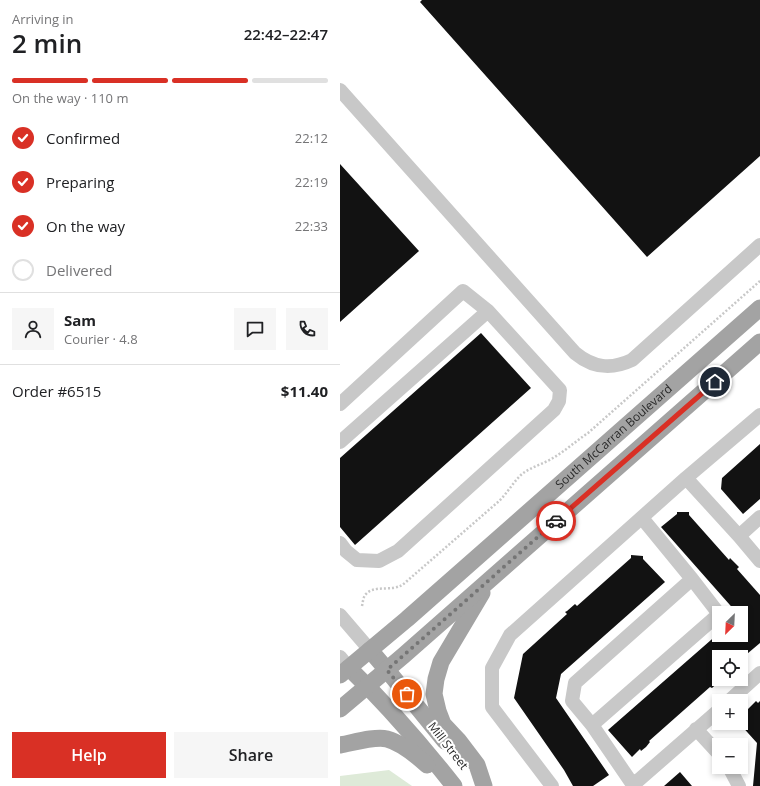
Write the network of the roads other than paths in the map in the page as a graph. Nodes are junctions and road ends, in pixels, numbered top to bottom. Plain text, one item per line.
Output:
1 (340, 90) edge
2 (760, 245) edge
3 (760, 308) edge
4 (488, 311) junction
5 (760, 342) edge
6 (340, 404) edge
7 (760, 415) edge
8 (340, 442) edge
9 (686, 478) junction
10 (760, 517) edge
11 (642, 518) junction
12 (739, 536) junction
13 (340, 543) edge
14 (760, 560) edge
15 (492, 577) junction
16 (692, 579) junction
17 (340, 615) edge
18 (370, 650) junction
19 (343, 667) edge
20 (387, 670) junction
21 (760, 673) edge
22 (368, 686) junction
23 (737, 694) edge
24 (340, 709) edge
25 (712, 716) edge
26 (592, 725) junction
27 (696, 729) junction
28 (340, 745) edge
29 (712, 746) edge
30 (733, 774) edge
31 (452, 786) edge
32 (480, 786) edge
33 (484, 786) edge
34 (552, 786) edge
35 (633, 786) edge
36 (739, 786) edge

1 - 2 lane
3 - 18 main road, South McCarran Boulevard
4 - 6 lane
4 - 8 lane
4 - 13 lane
5 - 15 main road, South McCarran Boulevard
7 - 9 lane
9 - 11 lane
9 - 12 lane
10 - 12 lane
11 - 16 lane
11 - 34 lane
12 - 14 lane
15 - 20 main road, South McCarran Boulevard
15 - 33 main road
16 - 26 lane
16 - 26 lane
17 - 18 lane
18 - 19 main road, South McCarran Boulevard
18 - 20 main road, Mill Street
19 - 22 main road, Mill Street
20 - 22 main road, South McCarran Boulevard
20 - 32 main road, Mill Street
21 - 23 lane
22 - 24 main road, South McCarran Boulevard
22 - 31 main road, Mill Street
25 - 27 lane
26 - 35 lane
27 - 29 lane
27 - 35 lane
28 - 31 main road
30 - 36 lane

